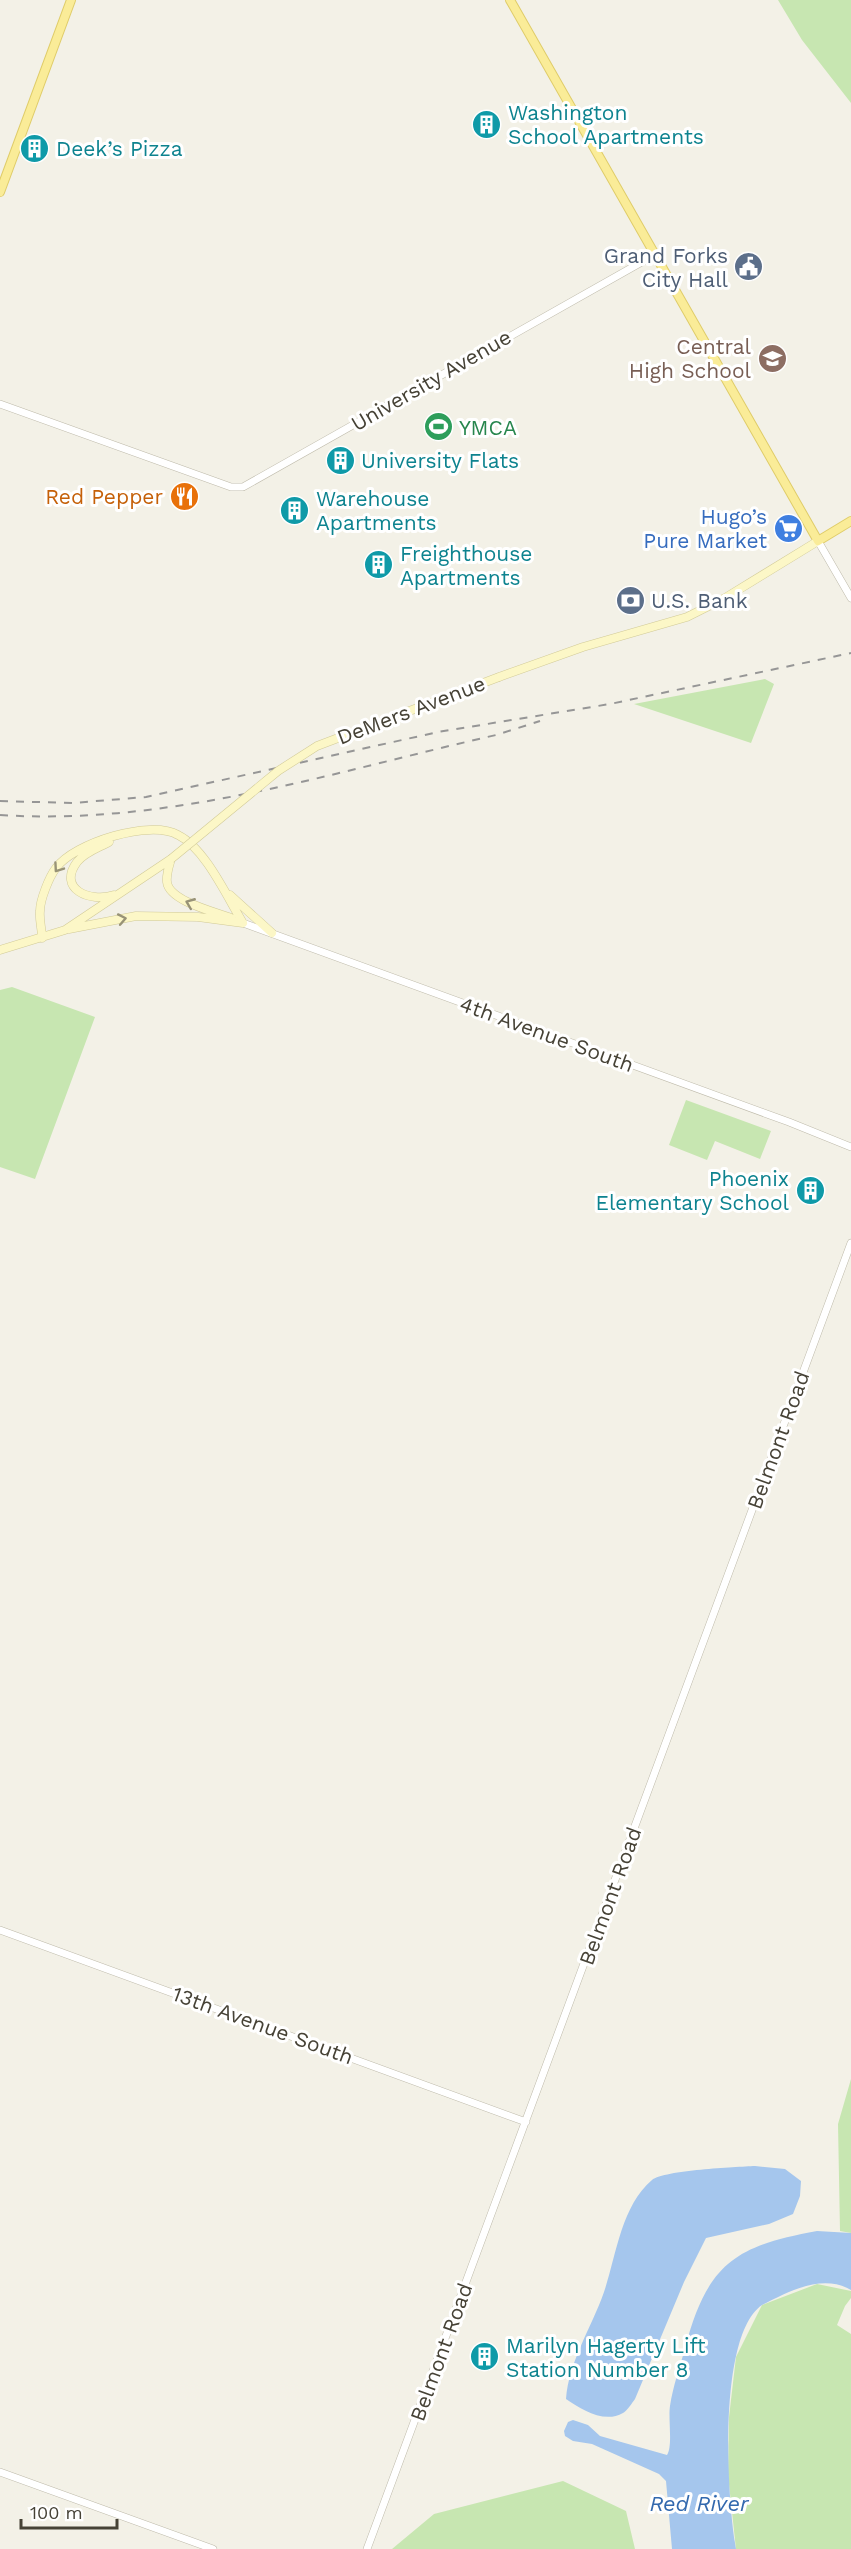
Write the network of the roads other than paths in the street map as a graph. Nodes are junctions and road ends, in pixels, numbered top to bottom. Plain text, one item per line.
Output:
1 (71, 0) edge
2 (510, 0) edge
3 (0, 192) edge
4 (656, 254) junction
5 (0, 404) edge
6 (851, 521) edge
7 (818, 541) junction
8 (851, 598) edge
9 (126, 834) junction
10 (171, 859) junction
11 (215, 878) junction
12 (124, 891) junction
13 (243, 923) junction
14 (65, 930) junction
15 (272, 933) junction
16 (42, 938) junction
17 (0, 950) edge
18 (851, 1147) edge
19 (851, 1243) edge
20 (0, 1930) edge
21 (526, 2122) junction
22 (0, 2472) edge
23 (213, 2549) edge
24 (367, 2549) edge

1 - 3 main road
2 - 4 main road
4 - 5 street, University Avenue
4 - 7 main road
6 - 7 main road, DeMers Avenue
7 - 8 street
7 - 10 main road, DeMers Avenue, bridge
9 - 11 main road
9 - 12 main road
9 -> 16 main road
10 - 12 main road, DeMers Avenue
13 -> 10 main road
11 - 13 main road
11 - 15 main road
12 - 14 main road, DeMers Avenue
14 -> 13 main road
13 - 15 street, 4th Avenue South
14 - 16 main road, DeMers Avenue
15 - 18 street, 4th Avenue South
16 - 17 main road, DeMers Avenue
19 - 21 street, Belmont Road
20 - 21 street, 13th Avenue South
21 - 24 street, Belmont Road
22 - 23 street

